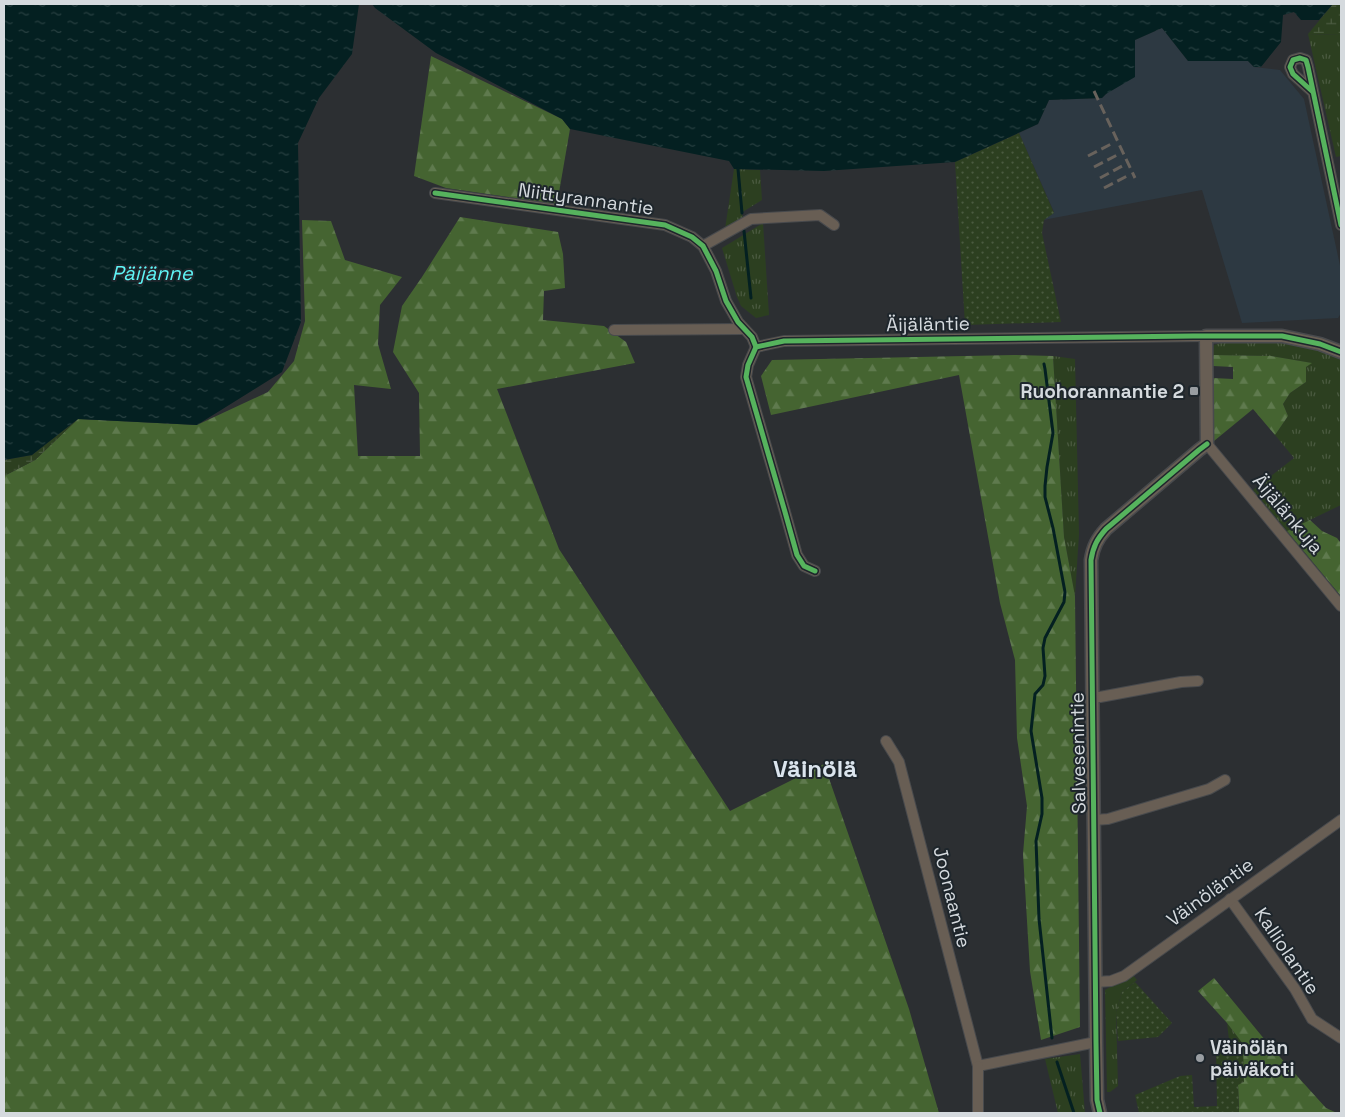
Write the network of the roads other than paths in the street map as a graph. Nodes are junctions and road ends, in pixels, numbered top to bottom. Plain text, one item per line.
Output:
1 (1313, 92) dead end
2 (435, 193) dead end
3 (834, 225) dead end
4 (1341, 225) edge
5 (703, 246) junction
6 (744, 329) junction
7 (614, 330) dead end
8 (1206, 336) junction
9 (756, 347) junction
10 (1341, 352) edge
11 (1208, 444) junction
12 (815, 571) dead end
13 (1341, 606) edge
14 (1198, 681) dead end
15 (1093, 697) junction
16 (886, 741) dead end
17 (1225, 780) dead end
18 (1094, 820) junction
19 (1341, 820) edge
20 (1230, 899) junction
21 (1096, 982) junction
22 (1341, 1038) edge
23 (1096, 1042) junction
24 (978, 1066) junction
25 (978, 1113) edge
26 (1100, 1113) edge

1 - 4 street
2 - 5 street, Niittyrannantie
3 - 5 street
5 - 6 street, Niittyrannantie
6 - 7 street
6 - 9 street, Niittyrannantie
8 - 9 street, Äijäläntie
8 - 10 street, Äijäläntie
8 - 11 street
9 - 12 street
11 - 13 street, Äijälänkuja
11 - 15 street, Salvesenintie
14 - 15 street
15 - 18 street, Salvesenintie
16 - 24 street, Joonaantie
17 - 18 street
18 - 21 street, Salvesenintie
19 - 20 street, Väinöläntie
20 - 21 street, Väinöläntie
20 - 22 street, Kalliolantie
21 - 23 street, Salvesenintie
23 - 24 street
23 - 26 street, Salvesenintie
24 - 25 street, Joonaantie

